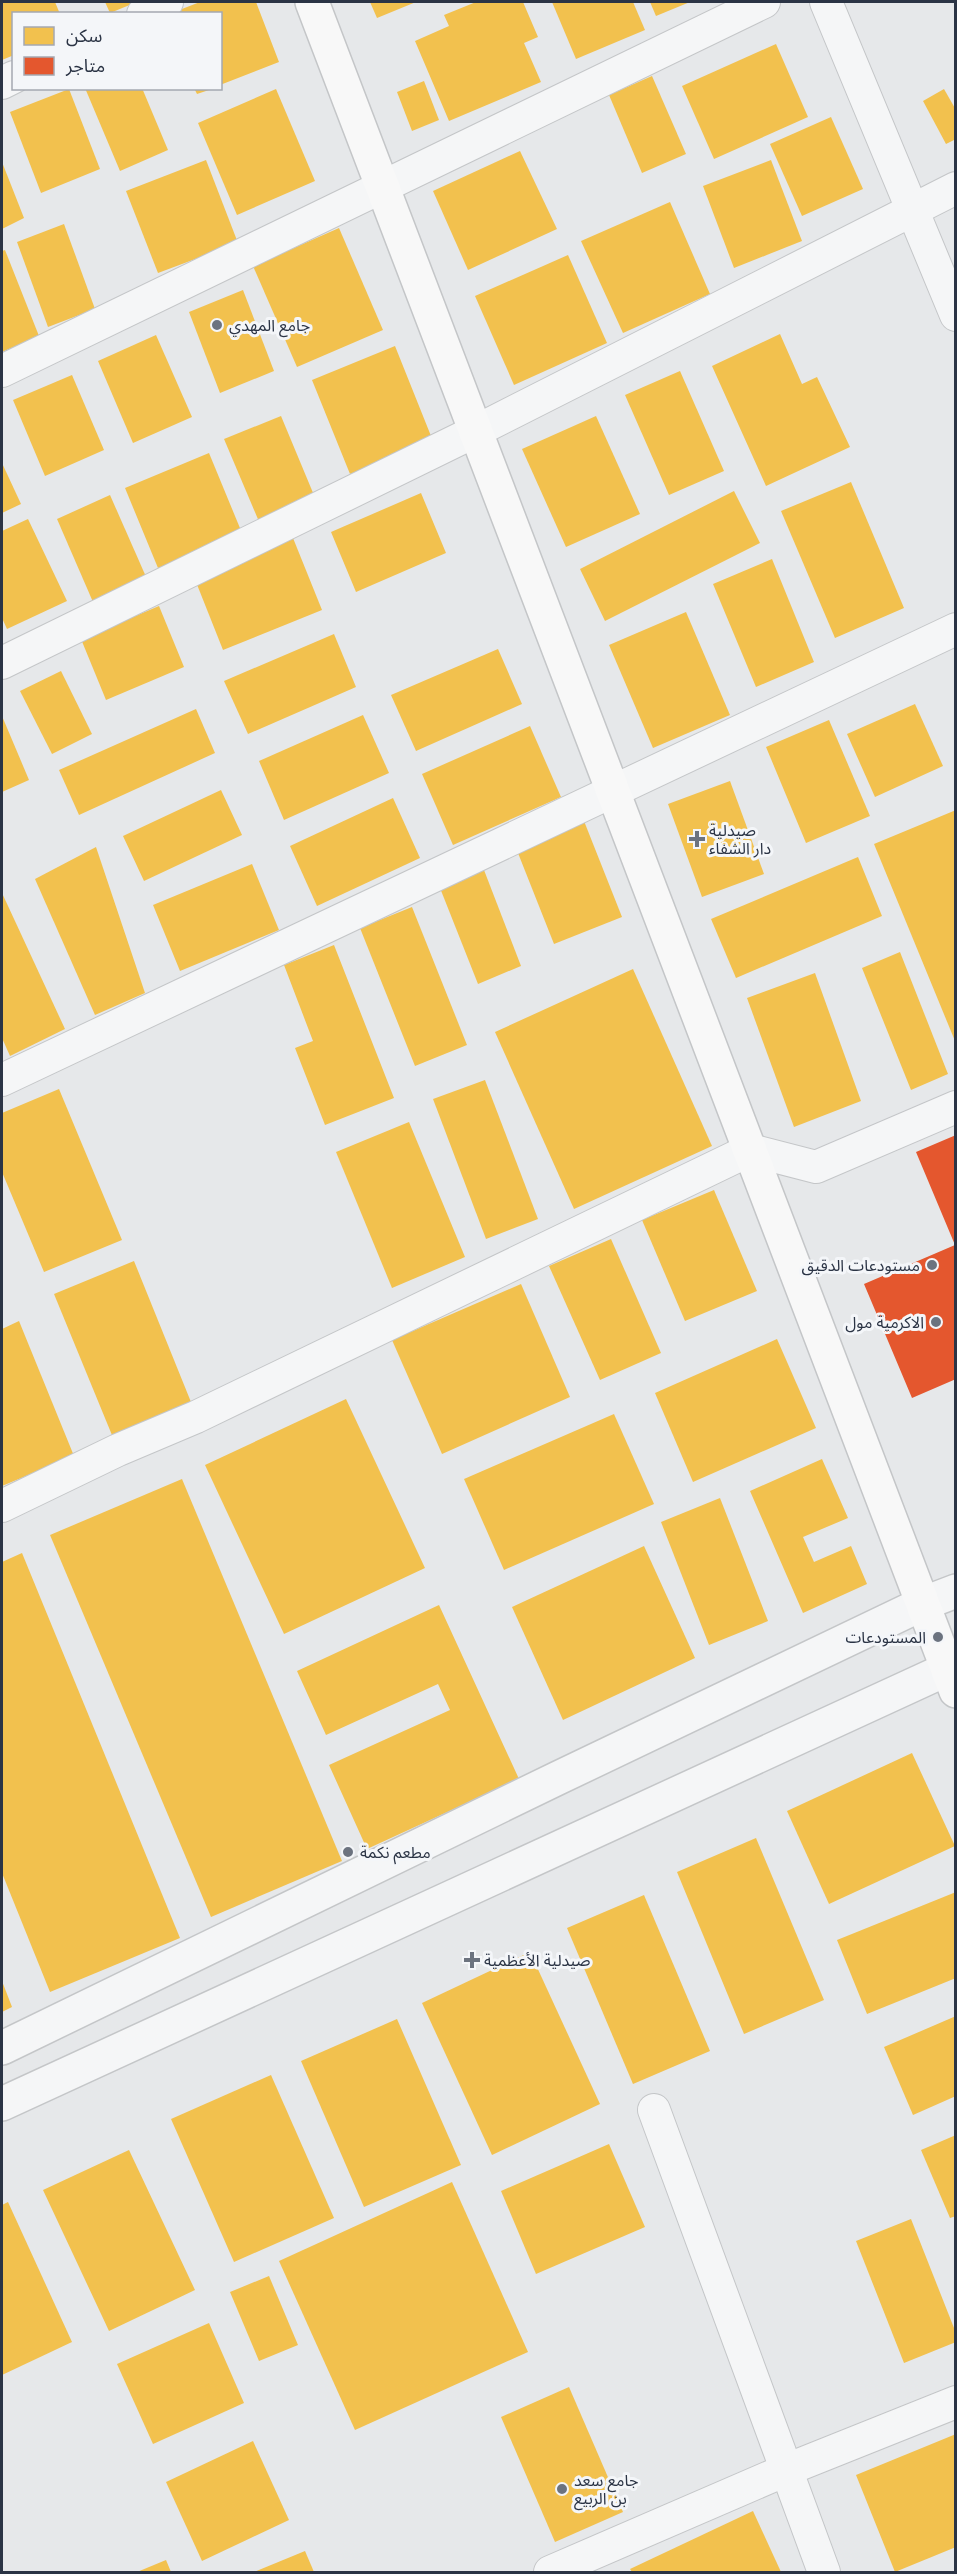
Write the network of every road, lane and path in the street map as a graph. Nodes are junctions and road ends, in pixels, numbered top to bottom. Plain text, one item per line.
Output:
1 (167, 2) edge
2 (312, 2) edge
3 (764, 2) edge
4 (826, 2) edge
5 (147, 12) edge
6 (382, 186) junction
7 (956, 188) edge
8 (912, 211) junction
9 (956, 315) edge
10 (2, 371) edge
11 (476, 431) junction
12 (956, 629) edge
13 (2, 663) edge
14 (612, 790) junction
15 (2, 1080) edge
16 (956, 1107) edge
17 (750, 1150) junction
18 (2, 1506) edge
19 (956, 1591) edge
20 (922, 1604) junction
21 (953, 1675) edge
22 (2, 2048) edge
23 (2, 2104) edge
24 (654, 2110) dead end
25 (956, 2402) edge
26 (786, 2470) junction
27 (550, 2572) edge
28 (824, 2572) edge

1 - 5 street
2 - 6 main road
3 - 6 street
4 - 8 street
6 - 10 street
6 - 11 main road
7 - 8 street
8 - 9 street
8 - 11 street
11 - 13 street
11 - 14 main road
12 - 14 street
14 - 15 street
14 - 17 main road
16 - 17 street
17 - 18 street
17 - 20 main road
19 - 20 street
20 - 21 main road
20 - 22 street
21 - 23 street
24 - 26 street
25 - 26 street
26 - 27 street
26 - 28 street

